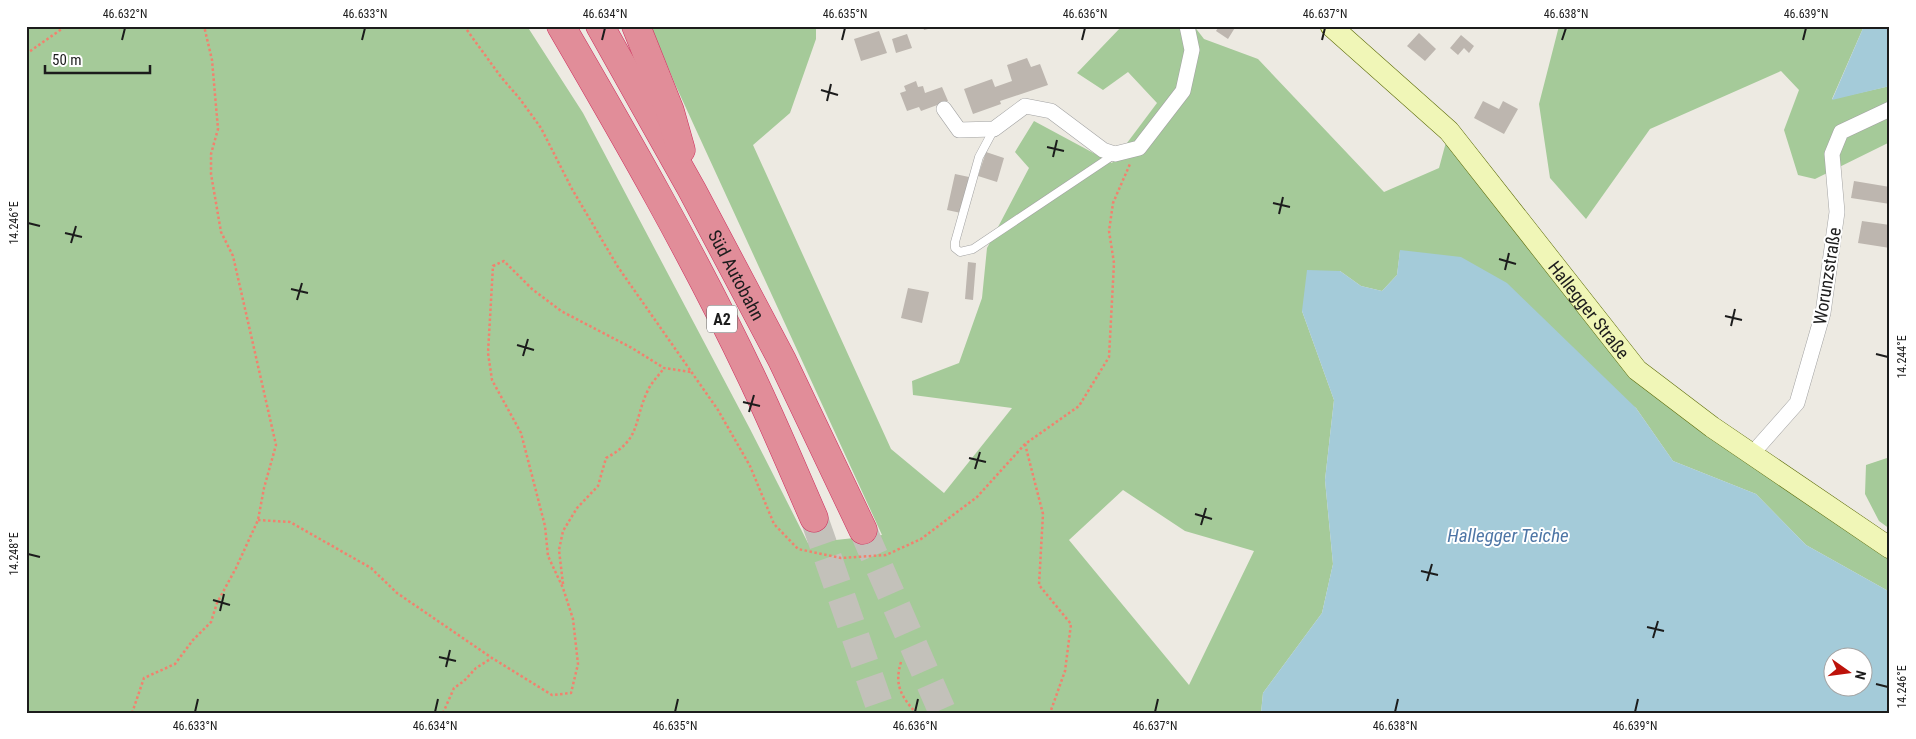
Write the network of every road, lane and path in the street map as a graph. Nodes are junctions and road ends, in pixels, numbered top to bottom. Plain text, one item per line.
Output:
1 (66, 26) edge
2 (204, 26) edge
3 (464, 26) edge
4 (560, 26) edge
5 (600, 26) edge
6 (636, 26) edge
7 (1187, 26) edge
8 (1330, 26) edge
9 (26, 54) edge
10 (1890, 108) edge
11 (944, 109) dead end
12 (994, 129) junction
13 (1139, 148) junction
14 (1115, 154) junction
15 (692, 190) junction
16 (664, 368) junction
17 (691, 372) junction
18 (1025, 444) junction
19 (1751, 454) junction
20 (814, 518) tunnel mouth
21 (258, 520) junction
22 (863, 530) tunnel mouth
23 (1890, 548) edge
24 (564, 588) junction
25 (492, 658) junction
26 (901, 662) dead end
27 (132, 713) edge
28 (443, 713) edge
29 (916, 713) edge
30 (1050, 713) edge

1 - 9 path
2 - 21 path
3 - 17 path
4 - 20 highway, Süd Autobahn / A2
5 - 15 highway, Süd Autobahn / A2
6 - 15 highway
7 - 13 street
8 - 19 main road, Hallegger Straße
10 - 19 street, Worunzstraße
11 - 12 street
12 - 14 street
12 - 14 lane
13 - 14 street
13 - 18 path
15 - 22 highway, Süd Autobahn / A2
16 - 17 path
16 - 24 path
16 - 24 path
17 - 18 path
18 - 30 path
19 - 23 main road, Hallegger Straße
21 - 25 path
21 - 27 path
24 - 25 path
25 - 28 path
26 - 29 path

